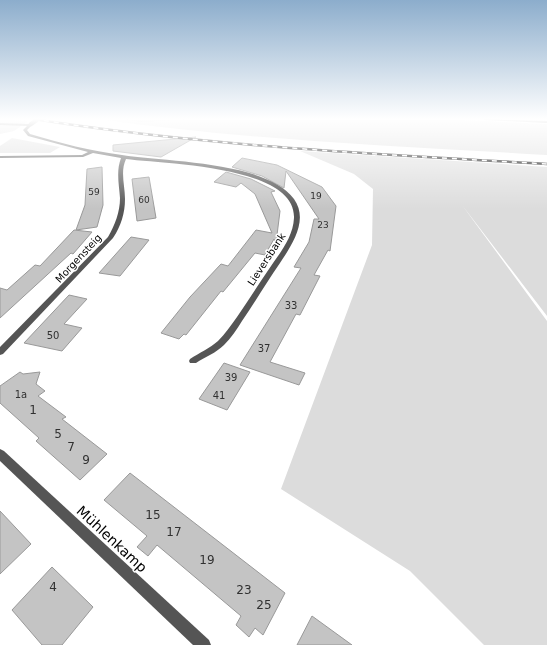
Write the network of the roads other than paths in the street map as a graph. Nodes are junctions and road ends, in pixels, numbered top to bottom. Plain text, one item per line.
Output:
1 (89, 149) edge
2 (93, 150) junction
3 (0, 157) edge
4 (124, 157) junction
5 (1, 350) edge
6 (193, 361) dead end
7 (0, 454) edge
8 (204, 645) edge

1 - 2 street
2 - 3 street
2 - 4 street
4 - 5 street, Morgensteig
4 - 6 street, Lieversbank
7 - 8 street, Mühlenkamp

